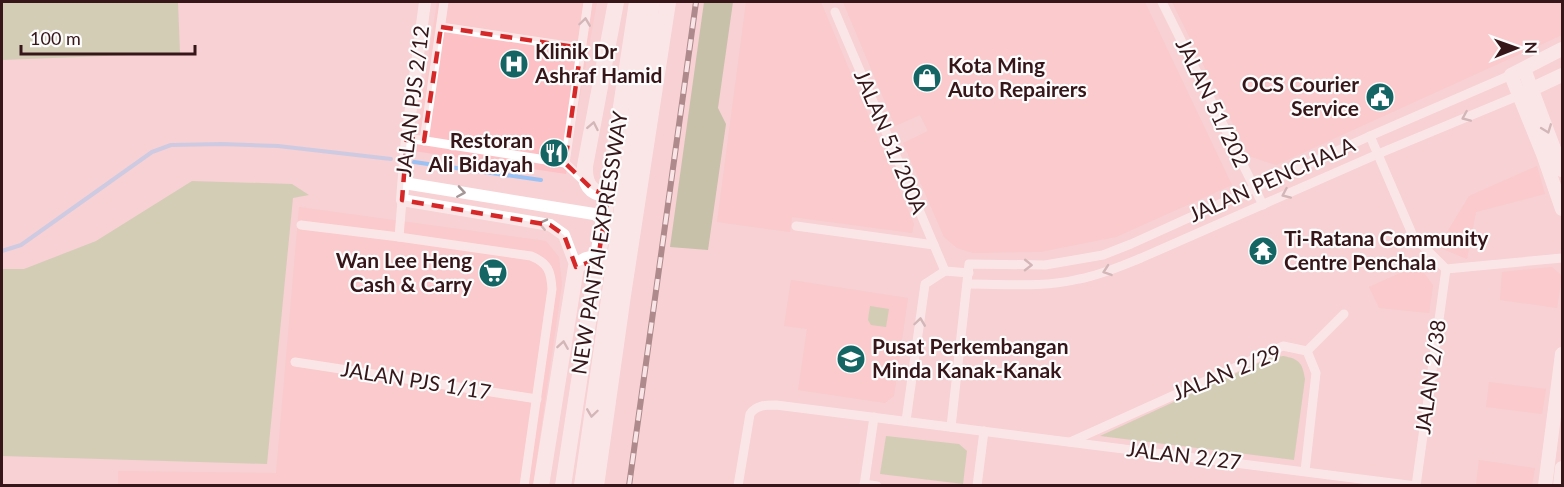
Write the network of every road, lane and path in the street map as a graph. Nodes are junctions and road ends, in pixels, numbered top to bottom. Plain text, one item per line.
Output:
1 (425, 2) edge
2 (444, 2) edge
3 (588, 2) edge
4 (616, 2) edge
5 (638, 2) edge
6 (652, 2) edge
7 (668, 2) edge
8 (1162, 2) edge
9 (835, 12) dead end
10 (441, 27) junction
11 (581, 48) junction
12 (1563, 49) edge
13 (1518, 72) junction
14 (1563, 75) edge
15 (1526, 92) junction
16 (1370, 136) junction
17 (407, 138) junction
18 (424, 141) junction
19 (1378, 154) junction
20 (565, 163) junction
21 (643, 168) junction
22 (1563, 170) edge
23 (404, 183) junction
24 (586, 183) junction
25 (1254, 188) junction
26 (402, 200) junction
27 (1263, 205) junction
28 (1563, 209) edge
29 (301, 225) dead end
30 (796, 225) dead end
31 (399, 237) junction
32 (934, 244) junction
33 (1563, 258) edge
34 (576, 267) junction
35 (969, 268) junction
36 (1446, 269) junction
37 (945, 271) junction
38 (968, 284) junction
39 (623, 295) junction
40 (1344, 314) dead end
41 (1307, 351) junction
42 (1563, 354) edge
43 (295, 362) dead end
44 (537, 399) junction
45 (874, 417) junction
46 (906, 421) junction
47 (951, 427) junction
48 (984, 431) junction
49 (1070, 442) junction
50 (1563, 468) edge
51 (1305, 471) junction
52 (864, 485) edge
53 (524, 486) edge
54 (541, 486) edge
55 (563, 486) edge
56 (582, 486) edge
57 (596, 486) edge
58 (738, 486) edge
59 (877, 486) edge
60 (977, 486) edge
61 (1416, 486) edge
62 (1545, 486) edge
63 (1560, 486) edge

1 - 17 street, JALAN PJS 2/12
2 - 10 street
11 -> 3 street
24 -> 4 highway
5 - 55 highway, NEW PANTAI EXPRESSWAY
6 -> 56 highway, NEW PANTAI EXPRESSWAY
7 - 21 highway
8 - 25 street, JALAN 51/202
9 - 32 street, JALAN 51/200A
10 - 11 street
10 - 18 street
11 - 20 street
12 - 13 main road, JALAN PENCHALA
13 - 15 main road
13 - 16 street, JALAN PENCHALA
14 - 15 main road, JALAN PENCHALA
15 -> 19 street, JALAN PENCHALA
15 -> 22 main road
15 - 28 main road
16 - 19 street
16 - 25 street, JALAN PENCHALA
17 - 18 street
17 - 23 street, JALAN PJS 2/12
18 - 20 street
19 -> 27 street, JALAN PENCHALA
19 - 36 street
20 - 24 street
21 - 24 highway
21 - 39 highway
23 - 26 street, JALAN PJS 2/12
23 -> 39 street
25 - 27 street, JALAN 51/202
35 -> 25 street, JALAN PENCHALA
26 - 31 street
34 -> 26 street
27 -> 38 street, JALAN PENCHALA
29 - 31 street
30 - 32 street
31 - 44 street
32 - 37 street, JALAN 51/200A
33 - 36 street
34 - 39 highway
54 -> 34 highway
35 - 37 street, JALAN PENCHALA
35 - 38 street
36 - 61 street, JALAN 2/38
46 -> 37 street
38 - 47 street
39 - 57 highway
40 - 41 street
41 - 49 street, JALAN 2/29
41 - 51 street, JALAN 2/29
42 - 62 main road
43 - 44 street, JALAN PJS 1/17
44 - 53 street
45 - 46 street, JALAN 2/27
45 - 52 street
45 - 58 street, JALAN 2/27
46 - 47 street, JALAN 2/27
47 - 48 street, JALAN 2/27
48 - 49 street, JALAN 2/27
48 - 60 street
49 - 51 street, JALAN 2/27
50 - 63 main road
51 - 61 street, JALAN 2/27
52 - 59 street

